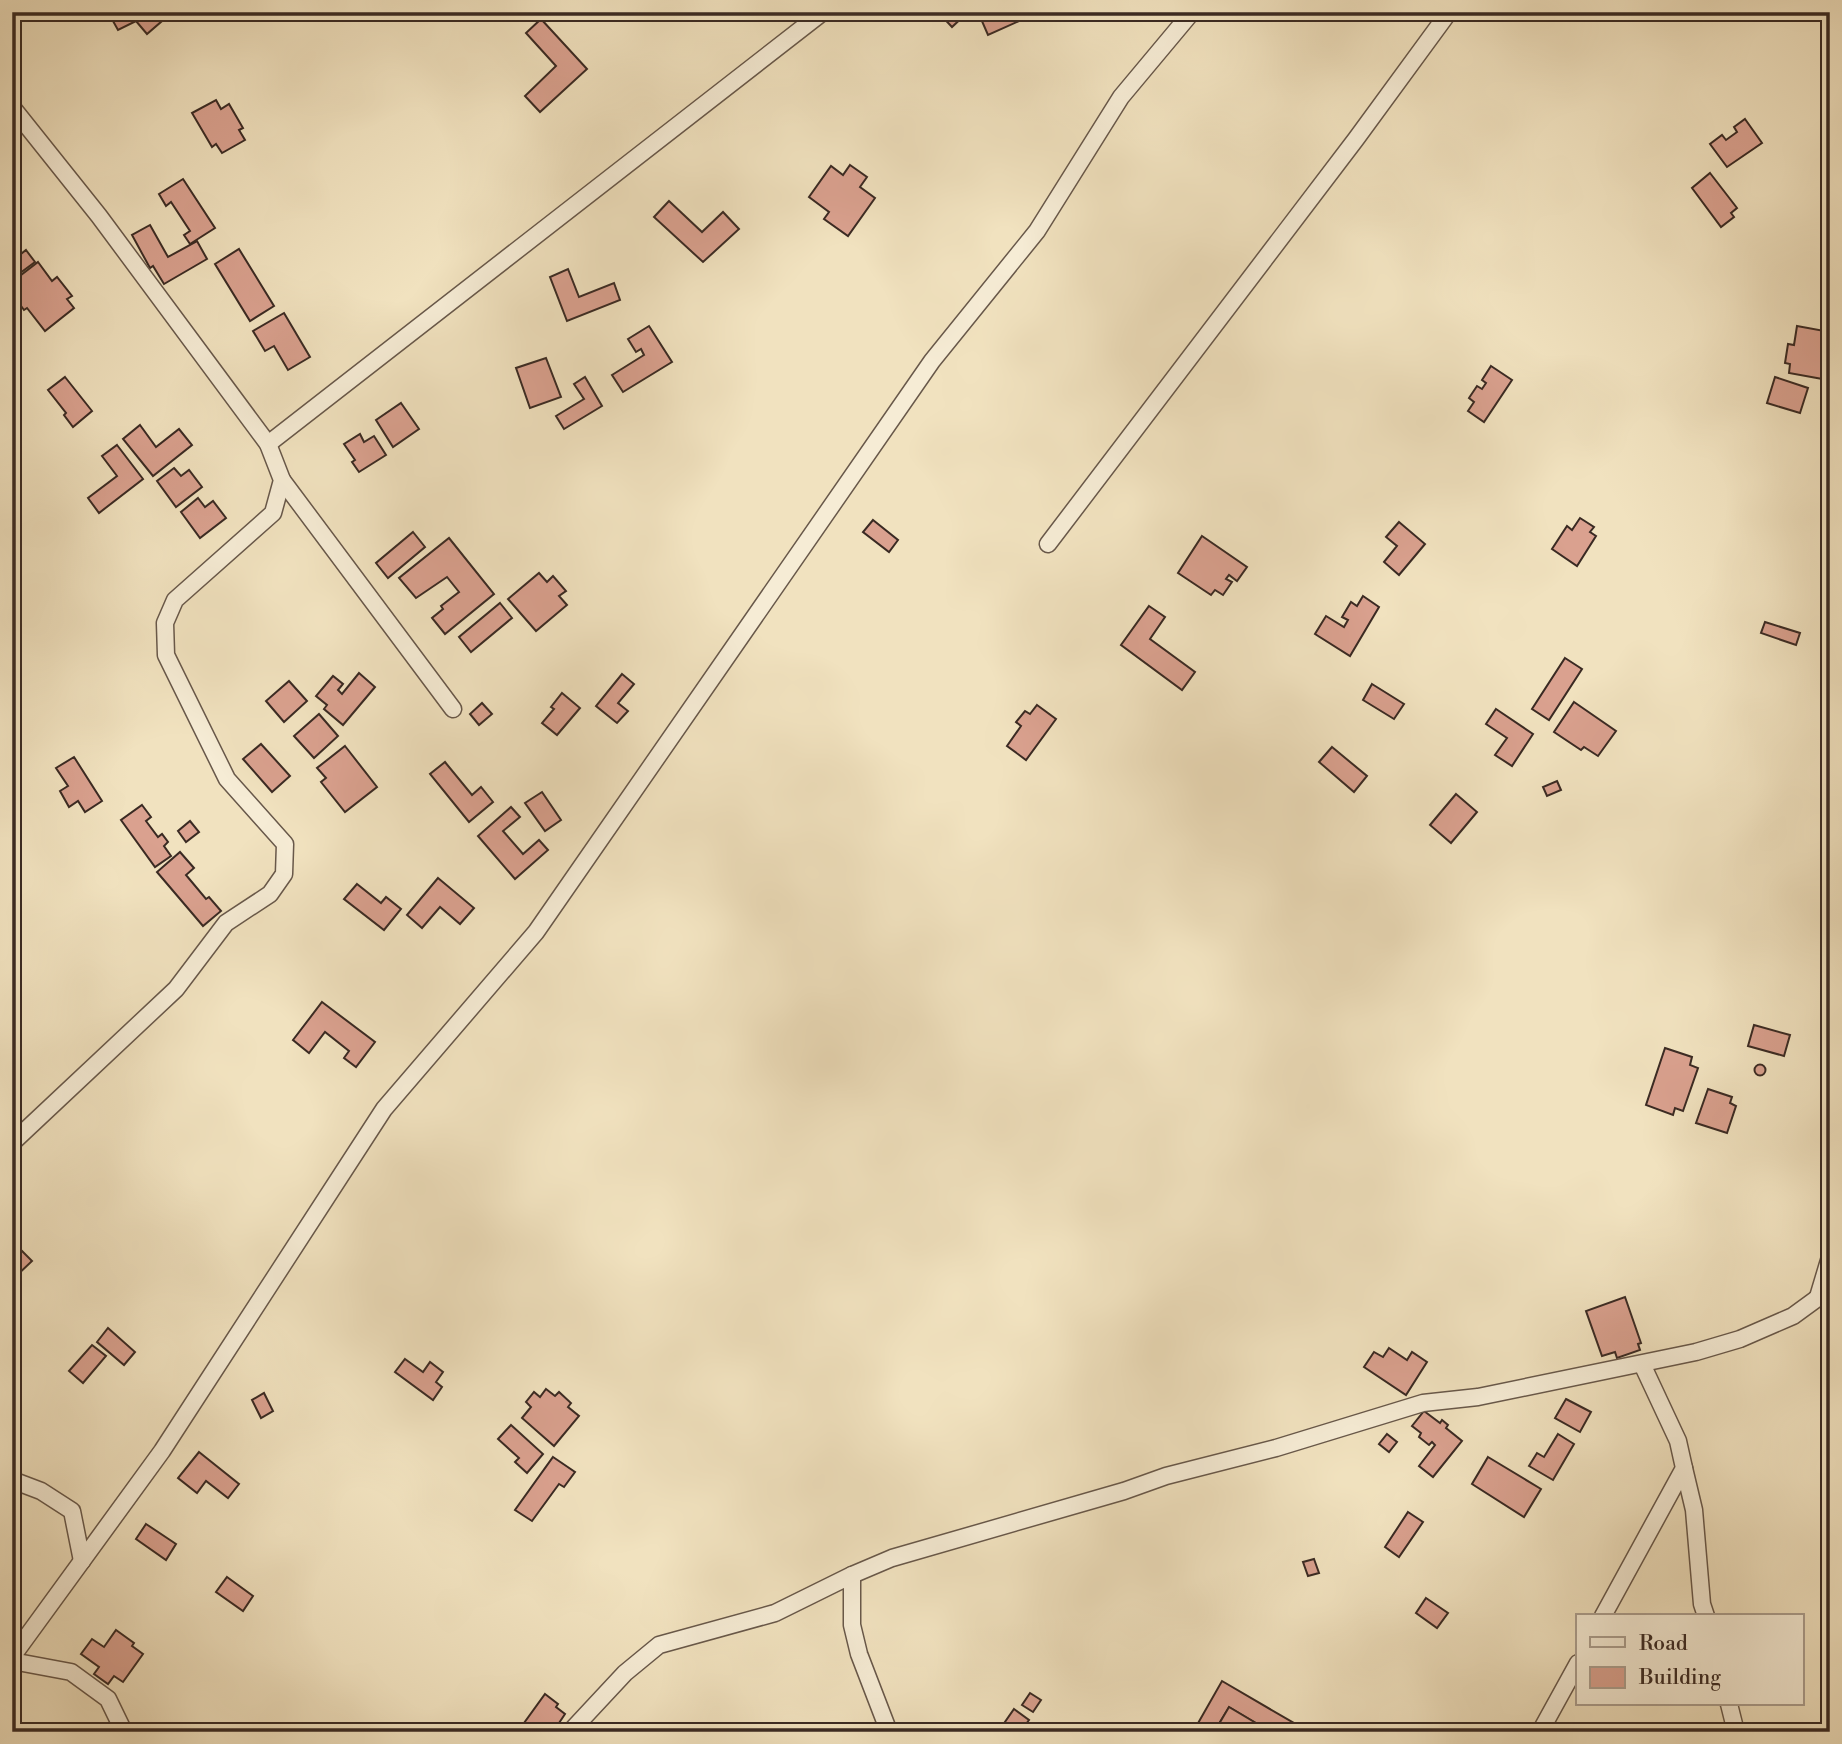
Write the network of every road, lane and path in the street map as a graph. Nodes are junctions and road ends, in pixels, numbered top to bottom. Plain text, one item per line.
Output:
1 (823, 12) edge
2 (1192, 12) edge
3 (1449, 12) edge
4 (12, 107) edge
5 (268, 444) junction
6 (282, 480) junction
7 (1048, 544) dead end
8 (453, 709) dead end
9 (12, 1143) edge
10 (1830, 1257) edge
11 (1824, 1293) edge
12 (1642, 1364) junction
13 (1684, 1468) junction
14 (12, 1480) edge
15 (82, 1561) junction
16 (852, 1575) junction
17 (1604, 1614) edge
18 (1705, 1614) edge
19 (12, 1659) edge
20 (1576, 1667) edge
21 (1730, 1706) edge
22 (124, 1732) edge
23 (569, 1732) edge
24 (888, 1732) edge
25 (1540, 1732) edge
26 (1736, 1732) edge

1 - 5 street
2 - 15 street
3 - 7 street
4 - 5 street
5 - 6 street
6 - 8 street
6 - 9 street
10 - 11 street
11 - 12 street
12 - 13 street
12 - 16 street
13 - 17 street
13 - 18 street
14 - 15 street
15 - 19 street
16 - 23 street
16 - 24 street
19 - 22 street
20 - 25 street
21 - 26 street

